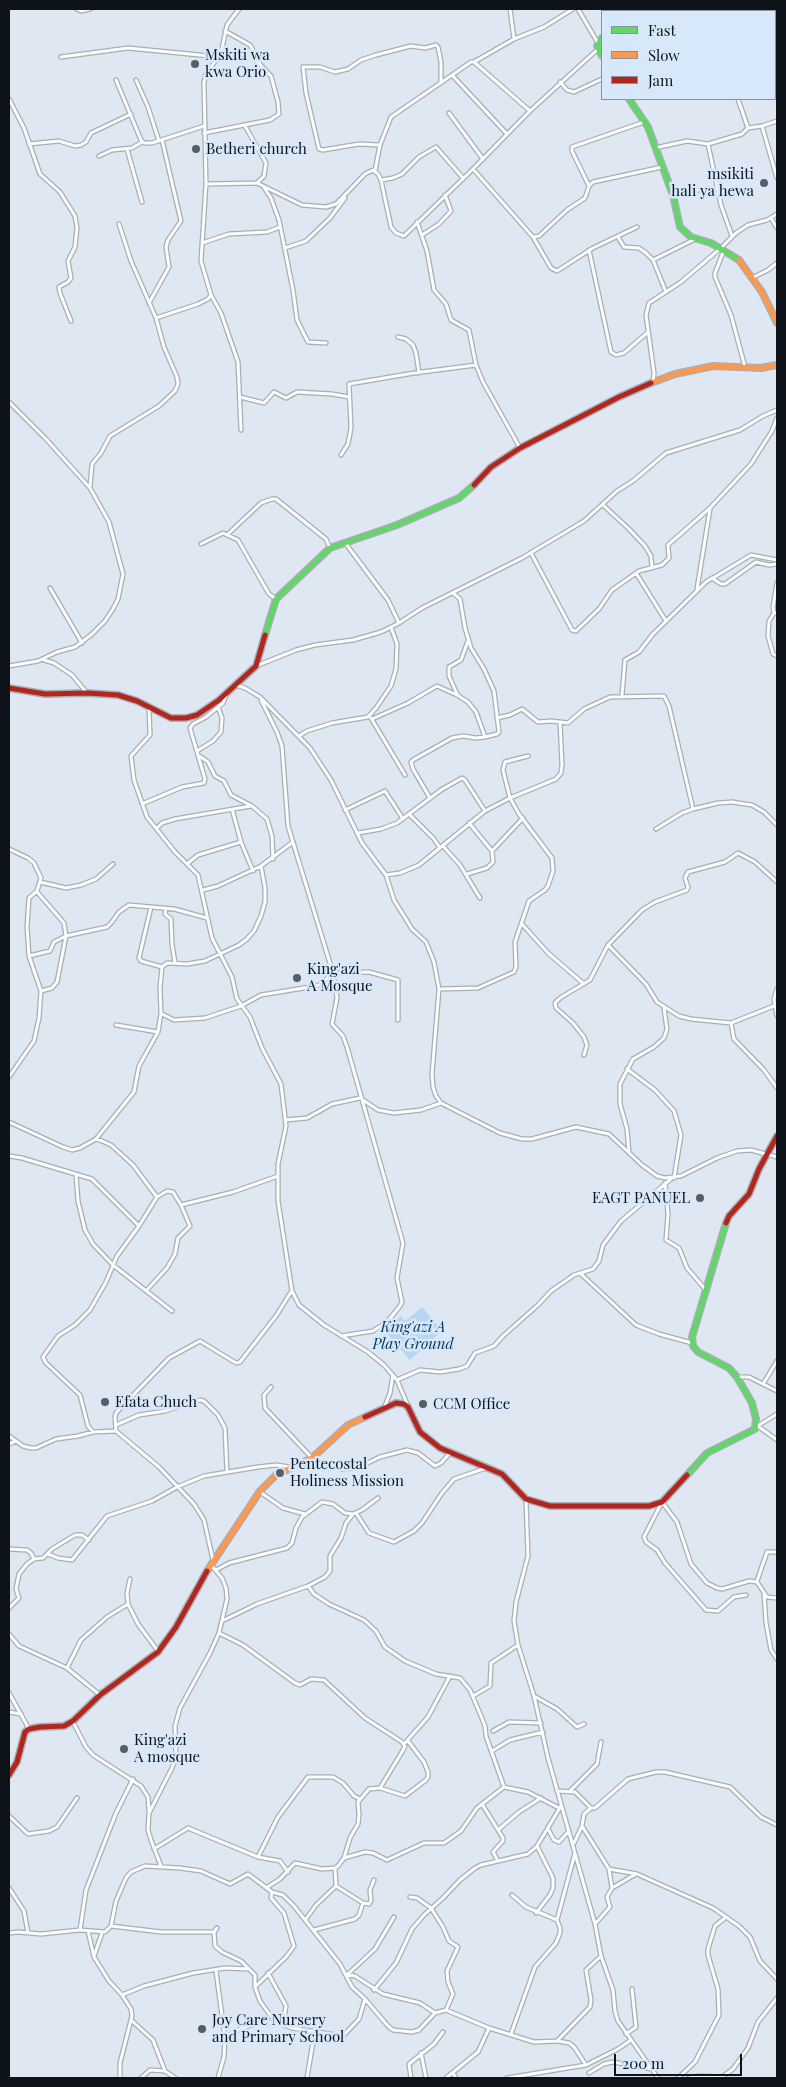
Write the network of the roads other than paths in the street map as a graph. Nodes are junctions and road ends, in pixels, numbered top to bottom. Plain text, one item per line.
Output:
1 (78, 9) edge
2 (90, 9) edge
3 (239, 9) edge
4 (510, 9) edge
5 (573, 9) edge
6 (578, 9) edge
7 (225, 31) junction
8 (514, 39) junction
9 (601, 40) edge
10 (598, 46) junction
11 (601, 54) edge
12 (61, 57) dead end
13 (220, 57) junction
14 (474, 62) junction
15 (452, 75) junction
16 (601, 79) edge
17 (116, 80) dead end
18 (136, 80) dead end
19 (560, 82) junction
20 (442, 83) junction
21 (9, 99) edge
22 (630, 100) edge
23 (738, 100) edge
24 (530, 111) junction
25 (449, 113) dead end
26 (130, 114) junction
27 (777, 121) edge
28 (645, 122) junction
29 (204, 126) junction
30 (245, 126) junction
31 (762, 126) junction
32 (748, 128) junction
33 (204, 133) junction
34 (507, 134) junction
35 (160, 140) junction
36 (142, 142) junction
37 (29, 144) junction
38 (708, 144) junction
39 (380, 145) junction
40 (655, 148) junction
41 (127, 149) junction
42 (99, 156) dead end
43 (483, 159) junction
44 (662, 167) junction
45 (473, 170) junction
46 (375, 171) junction
47 (463, 178) junction
48 (777, 178) edge
49 (381, 180) junction
50 (257, 183) junction
51 (206, 184) junction
52 (263, 185) junction
53 (588, 186) junction
54 (445, 194) junction
55 (346, 195) junction
56 (673, 195) junction
57 (719, 195) junction
58 (142, 202) dead end
59 (777, 214) edge
60 (771, 218) junction
61 (417, 222) junction
62 (119, 224) dead end
63 (280, 227) junction
64 (637, 227) dead end
65 (777, 228) edge
66 (422, 235) junction
67 (732, 236) junction
68 (534, 237) junction
69 (618, 237) junction
70 (696, 239) junction
71 (202, 243) junction
72 (285, 248) junction
73 (723, 249) junction
74 (589, 250) junction
75 (653, 260) junction
76 (777, 263) edge
77 (752, 279) junction
78 (666, 292) junction
79 (211, 295) junction
80 (149, 304) junction
81 (156, 318) junction
82 (71, 321) dead end
83 (777, 324) edge
84 (648, 332) junction
85 (398, 337) dead end
86 (326, 342) dead end
87 (476, 365) junction
88 (777, 367) edge
89 (745, 368) junction
90 (419, 373) junction
91 (653, 384) junction
92 (240, 397) junction
93 (349, 397) junction
94 (9, 402) edge
95 (777, 410) edge
96 (777, 418) edge
97 (241, 430) dead end
98 (520, 448) junction
99 (342, 455) dead end
100 (90, 488) junction
101 (603, 505) junction
102 (710, 508) junction
103 (227, 535) junction
104 (201, 544) dead end
105 (346, 544) junction
106 (330, 548) junction
107 (530, 552) junction
108 (777, 560) edge
109 (777, 564) edge
110 (652, 568) junction
111 (636, 573) junction
112 (713, 578) junction
113 (777, 583) edge
114 (50, 588) dead end
115 (697, 590) junction
116 (453, 593) junction
117 (276, 599) junction
118 (776, 613) edge
119 (666, 621) junction
120 (399, 623) junction
121 (391, 627) junction
122 (468, 640) junction
123 (82, 643) junction
124 (777, 656) edge
125 (43, 659) junction
126 (9, 666) edge
127 (256, 666) junction
128 (235, 685) junction
129 (9, 688) edge
130 (228, 692) junction
131 (87, 693) junction
132 (457, 695) junction
133 (622, 695) junction
134 (260, 697) junction
135 (218, 707) junction
136 (149, 708) junction
137 (371, 717) junction
138 (497, 718) junction
139 (560, 722) junction
140 (299, 736) junction
141 (485, 737) junction
142 (197, 753) junction
143 (528, 756) dead end
144 (405, 775) dead end
145 (430, 798) junction
146 (510, 798) junction
147 (142, 804) junction
148 (252, 806) junction
149 (232, 808) junction
150 (694, 809) junction
151 (345, 810) junction
152 (485, 811) junction
153 (409, 814) junction
154 (403, 818) junction
155 (523, 818) junction
156 (469, 823) junction
157 (777, 825) edge
158 (157, 828) junction
159 (656, 829) dead end
160 (358, 833) junction
161 (241, 842) junction
162 (293, 842) junction
163 (442, 847) junction
164 (9, 849) edge
165 (492, 851) junction
166 (273, 859) junction
167 (113, 864) dead end
168 (187, 864) junction
169 (261, 866) junction
170 (253, 871) junction
171 (467, 874) junction
172 (386, 876) junction
173 (40, 882) junction
174 (777, 882) edge
175 (203, 890) junction
176 (36, 891) junction
177 (480, 898) dead end
178 (151, 907) junction
179 (166, 908) junction
180 (207, 918) junction
181 (522, 924) junction
182 (66, 936) junction
183 (608, 945) junction
184 (221, 954) junction
185 (30, 956) junction
186 (175, 963) junction
187 (162, 967) junction
188 (333, 973) junction
189 (584, 984) junction
190 (439, 989) junction
191 (777, 989) edge
192 (41, 991) junction
193 (241, 1006) junction
194 (774, 1006) junction
195 (664, 1008) junction
196 (161, 1013) junction
197 (777, 1016) edge
198 (398, 1020) dead end
199 (731, 1023) junction
200 (116, 1025) dead end
201 (158, 1032) junction
202 (584, 1055) dead end
203 (628, 1069) junction
204 (9, 1077) edge
205 (777, 1088) edge
206 (360, 1098) junction
207 (441, 1103) junction
208 (285, 1120) junction
209 (9, 1122) edge
210 (777, 1136) edge
211 (96, 1139) junction
212 (629, 1154) junction
213 (767, 1154) junction
214 (9, 1156) edge
215 (777, 1157) edge
216 (76, 1175) junction
217 (278, 1176) junction
218 (672, 1178) junction
219 (665, 1183) junction
220 (157, 1196) junction
221 (181, 1205) junction
222 (140, 1226) junction
223 (113, 1265) junction
224 (580, 1274) junction
225 (706, 1290) junction
226 (146, 1291) junction
227 (292, 1291) junction
228 (172, 1311) dead end
229 (341, 1336) junction
230 (692, 1343) junction
231 (777, 1361) edge
232 (393, 1375) junction
233 (737, 1377) junction
234 (397, 1380) junction
235 (763, 1384) junction
236 (271, 1387) dead end
237 (777, 1391) edge
238 (408, 1406) junction
239 (385, 1407) junction
240 (777, 1414) edge
241 (116, 1425) junction
242 (758, 1427) junction
243 (116, 1431) junction
244 (93, 1432) junction
245 (9, 1436) edge
246 (777, 1440) edge
247 (16, 1441) junction
248 (9, 1444) edge
249 (450, 1453) junction
250 (312, 1458) junction
251 (290, 1467) junction
252 (489, 1467) junction
253 (227, 1472) junction
254 (177, 1487) junction
255 (260, 1491) junction
256 (378, 1498) dead end
257 (526, 1499) junction
258 (662, 1502) junction
259 (305, 1514) junction
260 (354, 1514) junction
261 (90, 1540) junction
262 (9, 1549) edge
263 (777, 1552) edge
264 (48, 1554) junction
265 (34, 1559) junction
266 (212, 1563) junction
267 (216, 1570) junction
268 (130, 1579) dead end
269 (757, 1582) junction
270 (308, 1586) junction
271 (764, 1594) junction
272 (746, 1595) dead end
273 (777, 1598) edge
274 (128, 1604) junction
275 (9, 1608) edge
276 (222, 1622) junction
277 (219, 1633) junction
278 (9, 1634) edge
279 (518, 1645) junction
280 (158, 1652) junction
281 (777, 1659) edge
282 (67, 1668) junction
283 (450, 1676) junction
284 (9, 1693) edge
285 (100, 1695) junction
286 (473, 1696) junction
287 (534, 1696) junction
288 (9, 1712) edge
289 (22, 1714) junction
290 (73, 1721) junction
291 (541, 1723) junction
292 (584, 1724) dead end
293 (29, 1728) junction
294 (493, 1732) dead end
295 (543, 1732) junction
296 (408, 1741) junction
297 (601, 1742) dead end
298 (404, 1744) junction
299 (492, 1751) junction
300 (9, 1774) edge
301 (133, 1779) junction
302 (504, 1787) junction
303 (380, 1788) junction
304 (557, 1791) junction
305 (570, 1791) junction
306 (77, 1798) dead end
307 (541, 1798) junction
308 (360, 1799) junction
309 (482, 1804) junction
310 (560, 1806) junction
311 (591, 1808) junction
312 (149, 1813) junction
313 (9, 1816) edge
314 (776, 1822) edge
315 (582, 1826) junction
316 (548, 1829) junction
317 (498, 1830) junction
318 (569, 1831) junction
319 (573, 1844) junction
320 (537, 1846) junction
321 (154, 1850) junction
322 (576, 1852) junction
323 (258, 1858) junction
324 (344, 1858) junction
325 (498, 1861) junction
326 (162, 1867) junction
327 (335, 1868) junction
328 (609, 1869) junction
329 (288, 1872) junction
330 (637, 1874) junction
331 (374, 1880) dead end
332 (336, 1886) junction
333 (9, 1888) edge
334 (265, 1888) junction
335 (612, 1888) junction
336 (272, 1892) junction
337 (512, 1895) dead end
338 (410, 1897) dead end
339 (363, 1903) junction
340 (431, 1908) junction
341 (536, 1912) junction
342 (726, 1917) junction
343 (394, 1918) dead end
344 (306, 1919) junction
345 (557, 1920) junction
346 (595, 1924) junction
347 (111, 1926) junction
348 (217, 1928) dead end
349 (80, 1930) junction
350 (314, 1930) junction
351 (88, 1931) junction
352 (214, 1932) junction
353 (9, 1933) edge
354 (28, 1933) junction
355 (102, 1933) junction
356 (601, 1956) junction
357 (94, 1957) junction
358 (249, 1969) junction
359 (216, 1970) junction
360 (268, 1973) junction
361 (347, 1974) junction
362 (777, 1979) edge
363 (255, 1987) junction
364 (632, 1989) dead end
365 (374, 1990) junction
366 (122, 1995) junction
367 (777, 1998) edge
368 (365, 1999) junction
369 (446, 2010) junction
370 (435, 2013) junction
371 (131, 2020) junction
372 (276, 2022) junction
373 (282, 2024) junction
374 (489, 2028) junction
375 (315, 2030) junction
376 (443, 2032) dead end
377 (511, 2034) junction
378 (626, 2034) junction
379 (225, 2038) junction
380 (631, 2040) junction
381 (558, 2041) junction
382 (421, 2053) junction
383 (586, 2065) junction
384 (652, 2069) junction
385 (165, 2071) junction
386 (589, 2072) dead end
387 (453, 2073) junction
388 (120, 2078) edge
389 (141, 2078) edge
390 (174, 2078) edge
391 (218, 2078) edge
392 (307, 2078) edge
393 (411, 2078) edge
394 (426, 2078) edge
395 (446, 2078) edge
396 (456, 2078) edge
397 (508, 2078) edge
398 (658, 2078) edge
399 (678, 2078) edge
400 (689, 2078) edge

1 - 2 street
3 - 7 street
4 - 8 street
5 - 8 street
6 - 10 street
7 - 13 street
7 - 30 street
8 - 14 street
9 - 10 street
10 - 11 street
10 - 19 street
12 - 13 street
13 - 29 street
14 - 15 street
14 - 24 street
15 - 20 street
15 - 34 street
16 - 19 street
17 - 26 street
18 - 35 street
19 - 24 street
20 - 39 street
20 - 39 street
21 - 37 street
22 - 28 street
23 - 32 street
24 - 34 street
25 - 43 street
26 - 36 street
26 - 37 street
27 - 31 street
28 - 40 street
28 - 53 street
29 - 33 street
29 - 35 street
30 - 33 street
30 - 50 street
31 - 32 street
31 - 48 street
32 - 38 street
33 - 51 street
34 - 43 street
35 - 36 street
35 - 80 street
36 - 41 street
37 - 82 street
38 - 40 street
38 - 57 street
39 - 46 street
40 - 44 street
41 - 42 street
41 - 58 street
43 - 45 street
44 - 53 street
44 - 56 street
45 - 47 street
45 - 68 street
46 - 49 street
46 - 55 street
47 - 49 street
47 - 54 street
49 - 61 street
50 - 51 street
50 - 52 street
51 - 71 street
52 - 55 street
52 - 63 street
53 - 68 street
54 - 61 street
54 - 66 street
55 - 72 street
56 - 57 street
56 - 70 street
57 - 67 street
59 - 60 street
60 - 65 street
60 - 67 street
61 - 66 street
62 - 80 street
63 - 71 street
63 - 72 street
64 - 69 street
66 - 87 street
67 - 73 street
68 - 74 street
69 - 74 street
69 - 75 street
70 - 73 street
70 - 75 street
71 - 79 street
72 - 86 street
73 - 77 street
73 - 78 street
73 - 89 street
74 - 84 street
75 - 78 street
76 - 77 street
77 - 83 street
78 - 84 street
79 - 81 street
79 - 92 street
80 - 81 street
81 - 100 street
84 - 91 street
85 - 90 street
87 - 90 street
87 - 98 street
88 - 89 street
89 - 91 street
90 - 93 street
91 - 98 street
92 - 93 street
92 - 97 street
93 - 99 street
94 - 100 street
95 - 101 street
96 - 102 street
98 - 105 street
100 - 123 street
101 - 107 street
101 - 110 street
102 - 110 street
102 - 115 street
103 - 104 street
103 - 106 street
103 - 117 street
105 - 106 street
105 - 120 street
106 - 117 street
107 - 111 street
107 - 116 street
108 - 112 street
109 - 112 street
110 - 111 street
111 - 119 street
112 - 115 street
113 - 118 street
114 - 123 street
115 - 119 street
116 - 120 street
116 - 122 street
117 - 127 street
118 - 124 street
119 - 133 street
120 - 121 street
121 - 127 street
121 - 137 street
122 - 132 street
122 - 138 street
123 - 125 street
125 - 126 street
125 - 131 street
127 - 128 street
128 - 130 street
128 - 134 street
129 - 131 street
130 - 135 street
130 - 136 street
131 - 136 street
132 - 137 street
132 - 141 street
133 - 139 street
133 - 150 street
134 - 140 street
134 - 162 street
135 - 142 street
135 - 142 street
136 - 147 street
137 - 140 street
137 - 144 street
138 - 139 street
138 - 141 street
139 - 146 street
140 - 151 street
141 - 145 street
142 - 147 street
142 - 148 street
143 - 146 street
145 - 152 street
145 - 153 street
146 - 152 street
146 - 155 street
147 - 158 street
148 - 149 street
148 - 166 street
149 - 158 street
149 - 161 street
150 - 157 street
150 - 159 street
151 - 154 street
151 - 160 street
152 - 156 street
153 - 154 street
153 - 163 street
154 - 160 street
155 - 165 street
155 - 181 street
156 - 163 street
156 - 165 street
158 - 168 street
160 - 172 street
161 - 168 street
161 - 170 street
162 - 166 street
162 - 188 street
163 - 171 street
163 - 172 street
164 - 173 street
165 - 171 street
166 - 169 street
167 - 173 street
168 - 175 street
169 - 170 street
169 - 184 street
170 - 175 street
171 - 177 street
172 - 190 street
173 - 176 street
174 - 183 street
175 - 180 street
176 - 182 street
176 - 185 street
178 - 179 street
178 - 182 street
178 - 187 street
179 - 180 street
179 - 186 street
180 - 184 street
181 - 189 street
181 - 190 street
182 - 185 street
182 - 192 street
183 - 189 street
183 - 195 street
184 - 186 street
184 - 193 street
185 - 192 street
186 - 187 street
187 - 196 street
188 - 193 street
188 - 198 street
188 - 206 street
189 - 202 street
190 - 207 street
191 - 194 street
192 - 204 street
193 - 196 street
193 - 208 street
194 - 197 street
194 - 199 street
195 - 199 street
195 - 203 street
196 - 201 street
199 - 205 street
200 - 201 street
201 - 211 street
203 - 212 street
203 - 218 street
206 - 207 street
206 - 208 street
206 - 229 street
207 - 212 street
208 - 217 street
209 - 211 street
210 - 213 street
211 - 220 street
212 - 218 street
213 - 215 street
213 - 218 street
213 - 225 street
214 - 216 street
216 - 222 street
216 - 223 street
217 - 221 street
217 - 227 street
218 - 219 street
219 - 224 street
219 - 225 street
220 - 221 street
220 - 222 street
221 - 226 street
222 - 223 street
223 - 226 street
223 - 244 street
224 - 230 street
224 - 234 street
225 - 230 street
226 - 228 street
227 - 229 street
227 - 241 street
229 - 232 street
230 - 233 street
231 - 235 street
232 - 234 street
232 - 239 street
233 - 235 street
233 - 242 street
234 - 238 street
235 - 237 street
236 - 250 street
238 - 239 street
238 - 249 street
239 - 250 street
240 - 242 street
241 - 243 street
241 - 253 street
242 - 246 street
242 - 258 street
243 - 244 street
243 - 254 street
244 - 247 street
245 - 247 street
247 - 248 street
249 - 250 street
249 - 252 street
250 - 251 street
251 - 253 street
251 - 255 street
252 - 257 street
252 - 260 street
253 - 254 street
254 - 261 street
254 - 266 street
255 - 259 street
255 - 266 street
256 - 260 street
257 - 258 street
257 - 279 street
258 - 269 street
258 - 272 street
259 - 260 street
259 - 267 street
260 - 270 street
261 - 264 street
261 - 264 street
262 - 265 street
263 - 269 street
264 - 265 street
265 - 275 street
266 - 267 street
266 - 280 street
267 - 276 street
268 - 274 street
269 - 271 street
270 - 276 street
270 - 283 street
271 - 273 street
271 - 281 street
274 - 280 street
274 - 282 street
276 - 277 street
277 - 298 street
277 - 312 street
278 - 282 street
279 - 286 street
279 - 287 street
280 - 285 street
282 - 285 street
283 - 286 street
283 - 296 street
284 - 289 street
285 - 290 street
286 - 299 street
287 - 291 street
287 - 292 street
288 - 289 street
289 - 293 street
290 - 293 street
290 - 301 street
291 - 294 street
291 - 295 street
293 - 300 street
295 - 299 street
295 - 304 street
296 - 298 street
296 - 303 street
297 - 305 street
298 - 303 street
299 - 302 street
301 - 312 street
301 - 349 street
302 - 307 street
302 - 309 street
303 - 308 street
304 - 305 street
304 - 310 street
305 - 311 street
306 - 313 street
307 - 310 street
307 - 317 street
308 - 323 street
308 - 324 street
309 - 317 street
309 - 324 street
310 - 316 street
310 - 318 street
311 - 314 street
311 - 315 street
312 - 321 street
315 - 319 street
315 - 328 street
316 - 318 street
316 - 320 street
317 - 325 street
318 - 319 street
319 - 322 street
320 - 325 street
320 - 341 street
321 - 323 street
321 - 326 street
322 - 345 street
322 - 346 street
323 - 329 street
324 - 327 street
325 - 340 street
326 - 334 street
326 - 347 street
327 - 329 street
327 - 332 street
328 - 330 street
328 - 335 street
329 - 334 street
330 - 335 street
330 - 342 street
331 - 339 street
332 - 339 street
332 - 344 street
333 - 354 street
334 - 336 street
335 - 346 street
336 - 344 street
336 - 360 street
337 - 341 street
338 - 340 street
339 - 350 street
340 - 365 street
340 - 369 street
341 - 345 street
342 - 362 street
342 - 399 street
343 - 361 street
344 - 350 street
345 - 377 street
346 - 356 street
347 - 352 street
347 - 355 street
348 - 352 street
349 - 351 street
349 - 354 street
350 - 361 street
351 - 355 street
351 - 357 street
352 - 358 street
353 - 354 street
355 - 357 street
356 - 378 street
356 - 381 street
357 - 366 street
358 - 359 street
358 - 363 street
359 - 366 street
359 - 379 street
360 - 363 street
360 - 373 street
361 - 365 street
361 - 368 street
363 - 372 street
364 - 378 street
365 - 370 street
366 - 371 street
367 - 400 street
368 - 370 street
368 - 375 street
369 - 370 street
369 - 374 street
371 - 385 street
371 - 388 street
372 - 373 street
372 - 379 street
373 - 375 street
374 - 377 street
374 - 387 street
375 - 392 street
376 - 382 street
377 - 381 street
378 - 380 street
379 - 391 street
380 - 383 street
380 - 384 street
381 - 383 street
382 - 393 street
382 - 394 street
383 - 397 street
384 - 386 street
384 - 398 street
385 - 389 street
385 - 390 street
387 - 395 street
387 - 396 street

